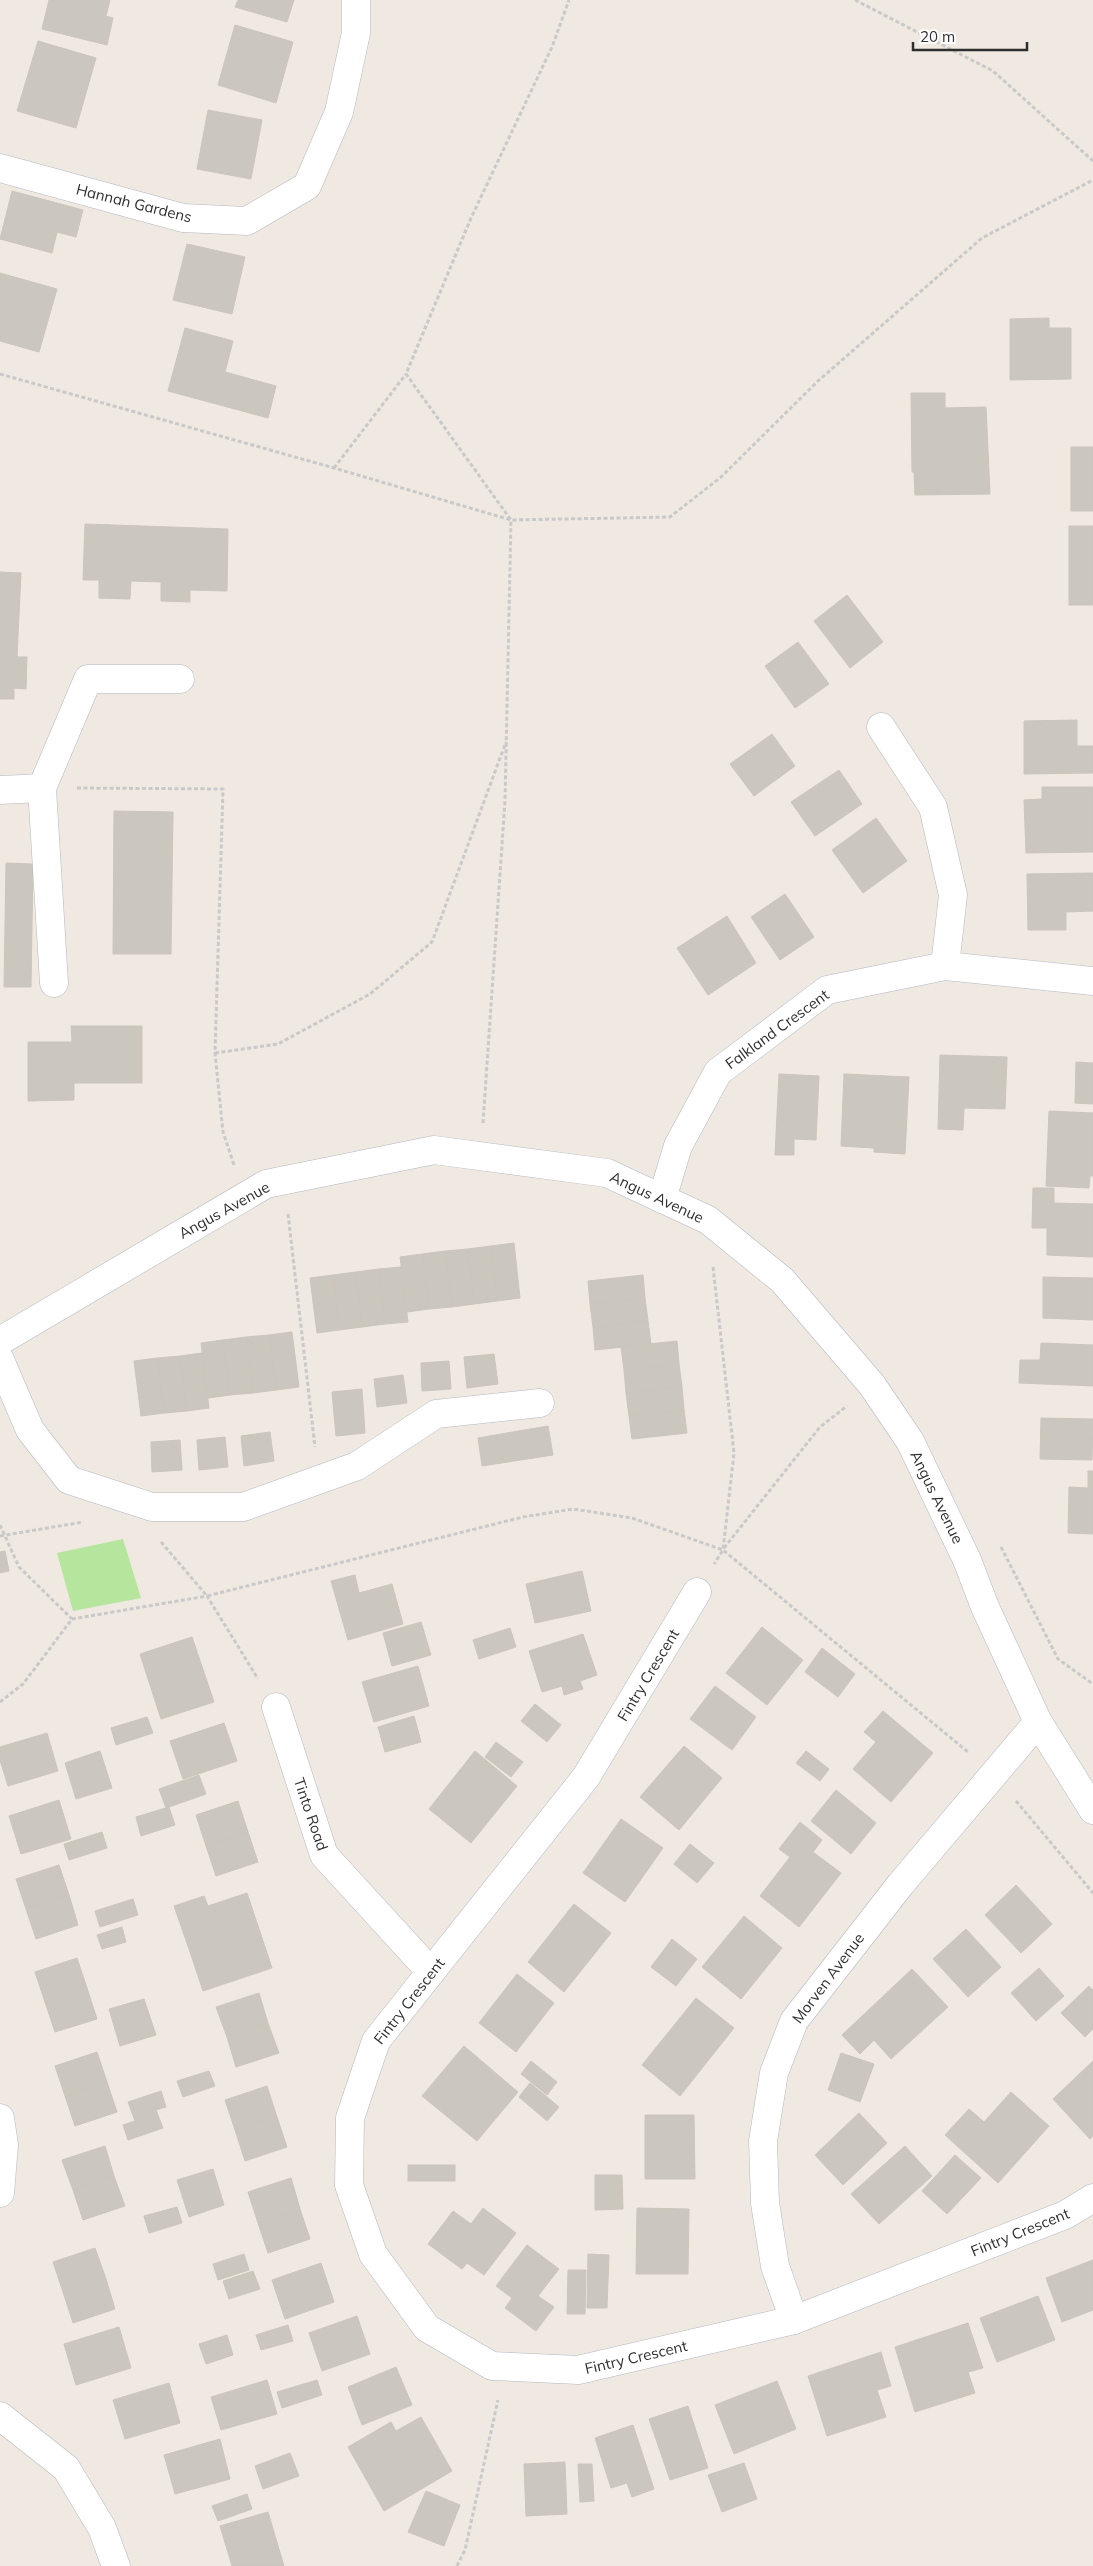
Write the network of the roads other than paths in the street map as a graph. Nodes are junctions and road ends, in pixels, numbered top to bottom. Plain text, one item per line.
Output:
1 (356, 0) edge
2 (0, 168) edge
3 (180, 679) dead end
4 (881, 727) dead end
5 (42, 788) junction
6 (0, 790) edge
7 (945, 966) junction
8 (1093, 981) edge
9 (54, 983) dead end
10 (662, 1199) junction
11 (0, 1341) edge
12 (0, 1360) edge
13 (540, 1403) dead end
14 (697, 1592) road end
15 (276, 1708) road end
16 (1038, 1722) junction
17 (1093, 1810) edge
18 (431, 1972) junction
19 (0, 2118) edge
20 (0, 2193) edge
21 (1093, 2198) edge
22 (794, 2320) junction
23 (0, 2416) edge
24 (116, 2566) edge

1 - 2 street, Hannah Gardens
3 - 5 street
4 - 7 street
5 - 6 street
5 - 9 street
7 - 8 street, Falkland Crescent
7 - 10 street, Falkland Crescent
10 - 11 street, Angus Avenue
10 - 16 street, Angus Avenue
12 - 13 street
14 - 18 street, Fintry Crescent
15 - 18 street, Tinto Road
16 - 17 street, Angus Avenue
16 - 22 street, Morven Avenue
18 - 22 street, Fintry Crescent
19 - 20 street
21 - 22 street, Fintry Crescent
23 - 24 street

